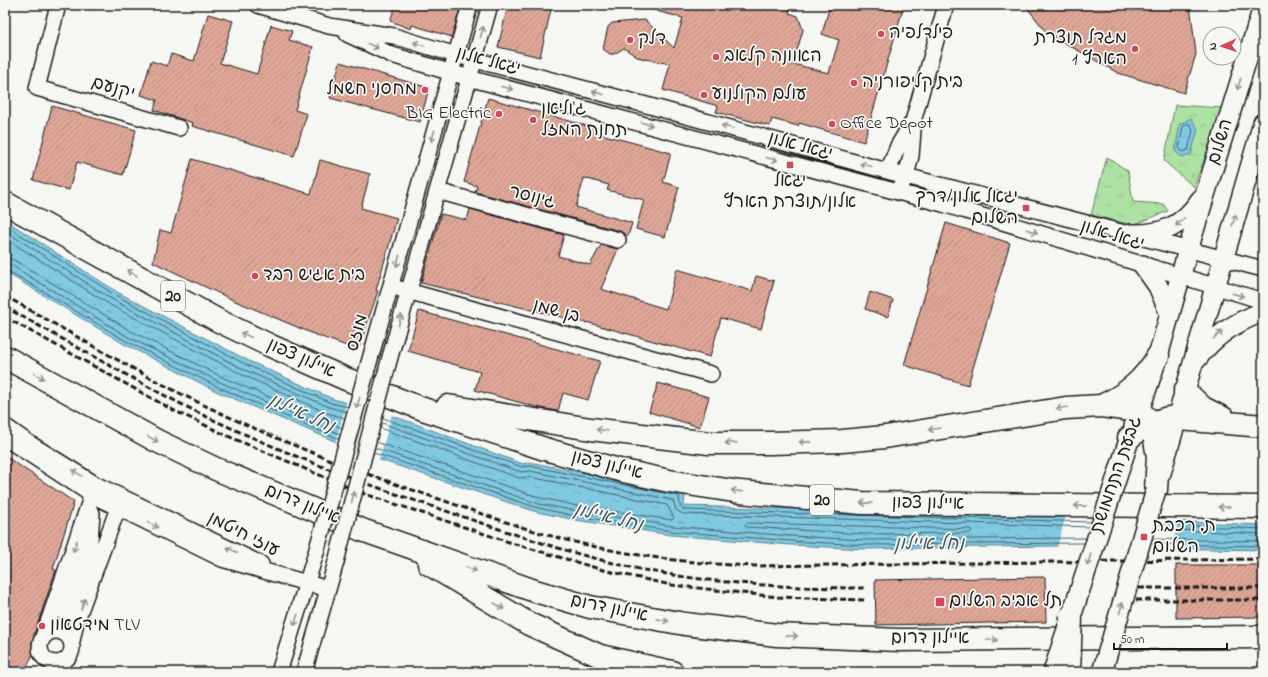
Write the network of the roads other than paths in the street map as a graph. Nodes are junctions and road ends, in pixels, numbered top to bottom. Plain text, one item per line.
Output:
1 (58, 5) edge
2 (258, 5) edge
3 (470, 5) edge
4 (490, 5) edge
5 (946, 5) edge
6 (1263, 7) edge
7 (329, 26) junction
8 (456, 55) junction
9 (475, 60) junction
10 (451, 72) junction
11 (470, 78) junction
12 (914, 118) junction
13 (1263, 124) edge
14 (179, 128) dead end
15 (888, 171) junction
16 (906, 176) junction
17 (437, 191) junction
18 (892, 191) junction
19 (1205, 193) junction
20 (5, 203) edge
21 (1130, 234) junction
22 (618, 240) dead end
23 (1188, 250) junction
24 (1223, 257) junction
25 (1143, 265) junction
26 (1263, 268) edge
27 (1181, 278) junction
28 (391, 287) junction
29 (1214, 288) junction
30 (408, 291) junction
31 (1263, 301) edge
32 (1263, 312) edge
33 (1170, 314) junction
34 (1158, 356) junction
35 (5, 357) edge
36 (1192, 364) junction
37 (711, 374) dead end
38 (1185, 391) junction
39 (395, 398) junction
40 (1101, 406) junction
41 (1145, 417) junction
42 (1177, 417) junction
43 (1235, 423) junction
44 (5, 426) edge
45 (1263, 426) edge
46 (5, 438) edge
47 (1129, 440) joint
48 (1163, 444) junction
49 (1156, 490) joint
50 (111, 492) junction
51 (92, 496) junction
52 (1263, 507) edge
53 (118, 508) junction
54 (381, 536) junction
55 (90, 541) junction
56 (279, 574) junction
57 (307, 582) junction
58 (328, 589) junction
59 (64, 613) dead end
60 (1071, 616) junction
61 (43, 637) junction
62 (1263, 637) edge
63 (72, 641) junction
64 (279, 672) edge
65 (304, 672) edge
66 (672, 672) edge
67 (1054, 672) edge
68 (1069, 672) edge
69 (1102, 672) edge

1 - 14 street, יקנעם
2 - 7 street, יגאל אלון
3 - 8 street, מוזס
9 -> 4 street, מוזס
5 - 12 street
6 -> 19 main road, השלום
8 -> 7 street, יגאל אלון
7 -> 10 street, יגאל אלון
8 - 9 street, יגאל אלון
8 - 10 street, מוזס
9 - 11 street, מוזס
15 -> 9 street, יגאל אלון
10 - 11 street, יגאל אלון
10 -> 28 street, מוזס
11 - 17 street, מוזס
11 -> 18 street, יגאל אלון
12 - 15 street
12 - 16 street
24 -> 13 main road, השלום
15 - 16 street, יגאל אלון
16 - 18 street
16 - 21 street, יגאל אלון
17 - 22 street, גינוסר
17 - 30 street, מוזס
18 -> 25 street, יגאל אלון
19 -> 21 main road
19 - 23 main road, השלום
39 -> 20 highway, איילון צפון / 20
21 - 23 street, יגאל אלון
23 - 24 street, יגאל אלון
23 - 27 main road, השלום
24 - 26 street, יגאל אלון
24 - 29 main road, השלום
25 - 27 street, יגאל אלון
25 - 33 main road
27 - 29 street, יגאל אלון
27 - 33 main road, גבעת התחמושת
28 - 30 street, בן שמן
28 -> 57 street, מוזס, bridge
29 -> 31 street, יגאל אלון
29 - 36 main road
30 - 37 street, בן שמן
58 -> 30 street, מוזס, bridge
36 -> 32 main road
33 - 34 main road, גבעת התחמושת
34 - 40 highway
34 - 41 main road, גבעת התחמושת
35 -> 54 highway, איילון דרום
36 - 38 main road
38 - 42 main road
38 - 43 highway
40 -> 39 highway
52 -> 39 highway, איילון צפון / 20
40 - 41 highway
41 - 42 highway
41 - 47 highway
41 - 48 highway
42 - 43 highway
42 - 48 main road
43 - 45 highway
50 -> 44 street, עוזי חיטמן
46 - 51 street, עוזי חיטמן
47 -> 60 main road, גבעת התחמושת, bridge
48 - 49 highway
69 -> 49 main road, bridge
50 - 51 street
50 - 53 street
56 -> 50 street, עוזי חיטמן
51 - 53 street, עוזי חיטמן
51 - 55 street
51 -> 61 street
53 - 55 street
53 -> 56 street, עוזי חיטמן
63 -> 53 street
54 -> 62 highway, איילון דרום
54 -> 66 highway
55 - 59 street
56 - 57 street
57 - 58 street
57 -> 64 street, מוזס
58 - 65 street, מוזס
60 - 67 main road, גבעת התחמושת, bridge
60 - 68 highway, bridge
61 - 63 street
61 - 63 street

